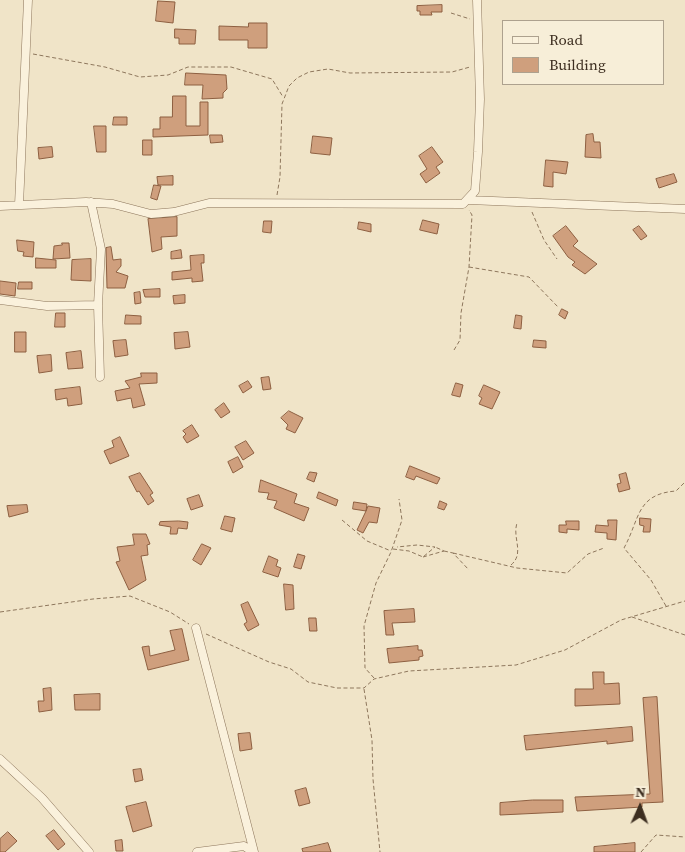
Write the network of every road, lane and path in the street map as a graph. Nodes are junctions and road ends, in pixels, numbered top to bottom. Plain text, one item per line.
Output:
1 (28, 0) edge
2 (477, 0) edge
3 (452, 13) dead end
4 (478, 21) junction
5 (26, 52) junction
6 (480, 64) junction
7 (283, 98) junction
8 (274, 198) dead end
9 (91, 202) junction
10 (466, 202) junction
11 (528, 202) junction
12 (18, 205) junction
13 (0, 206) edge
14 (685, 209) edge
15 (557, 259) dead end
16 (469, 267) junction
17 (0, 300) edge
18 (98, 305) junction
19 (558, 306) dead end
20 (454, 350) dead end
21 (100, 378) dead end
22 (685, 482) edge
23 (399, 499) dead end
24 (342, 520) dead end
25 (517, 523) dead end
26 (397, 547) dead end
27 (435, 547) junction
28 (604, 548) dead end
29 (392, 550) junction
30 (444, 551) junction
31 (453, 554) junction
32 (423, 557) junction
33 (516, 561) junction
34 (510, 566) junction
35 (517, 568) junction
36 (469, 570) dead end
37 (685, 601) edge
38 (667, 606) junction
39 (0, 612) edge
40 (631, 617) junction
41 (196, 628) junction
42 (685, 635) edge
43 (374, 679) junction
44 (364, 688) junction
45 (0, 759) edge
46 (685, 837) edge
47 (89, 852) edge
48 (197, 852) edge
49 (253, 852) edge
50 (380, 852) edge
51 (641, 852) edge

1 - 5 street
2 - 4 street
3 - 4 path
4 - 6 street
5 - 7 path
5 - 12 street
6 - 7 path
6 - 10 street
7 - 8 path
9 - 10 street
9 - 12 street
9 - 18 street
10 - 11 street
10 - 16 path
11 - 14 street
11 - 15 path
12 - 13 street
16 - 19 path
16 - 20 path
17 - 18 street
18 - 21 street
22 - 38 path
23 - 29 path
24 - 29 path
25 - 33 path
26 - 27 path
27 - 30 path
27 - 32 path
28 - 35 path
29 - 32 path
29 - 43 path
30 - 31 path
30 - 32 path
31 - 34 path
31 - 36 path
33 - 34 path
33 - 35 path
34 - 35 path
37 - 38 path
38 - 40 path
39 - 41 path
40 - 42 path
40 - 43 path
41 - 44 path
41 - 49 street
43 - 44 path
44 - 50 path
45 - 47 street
46 - 51 path
48 - 49 street

